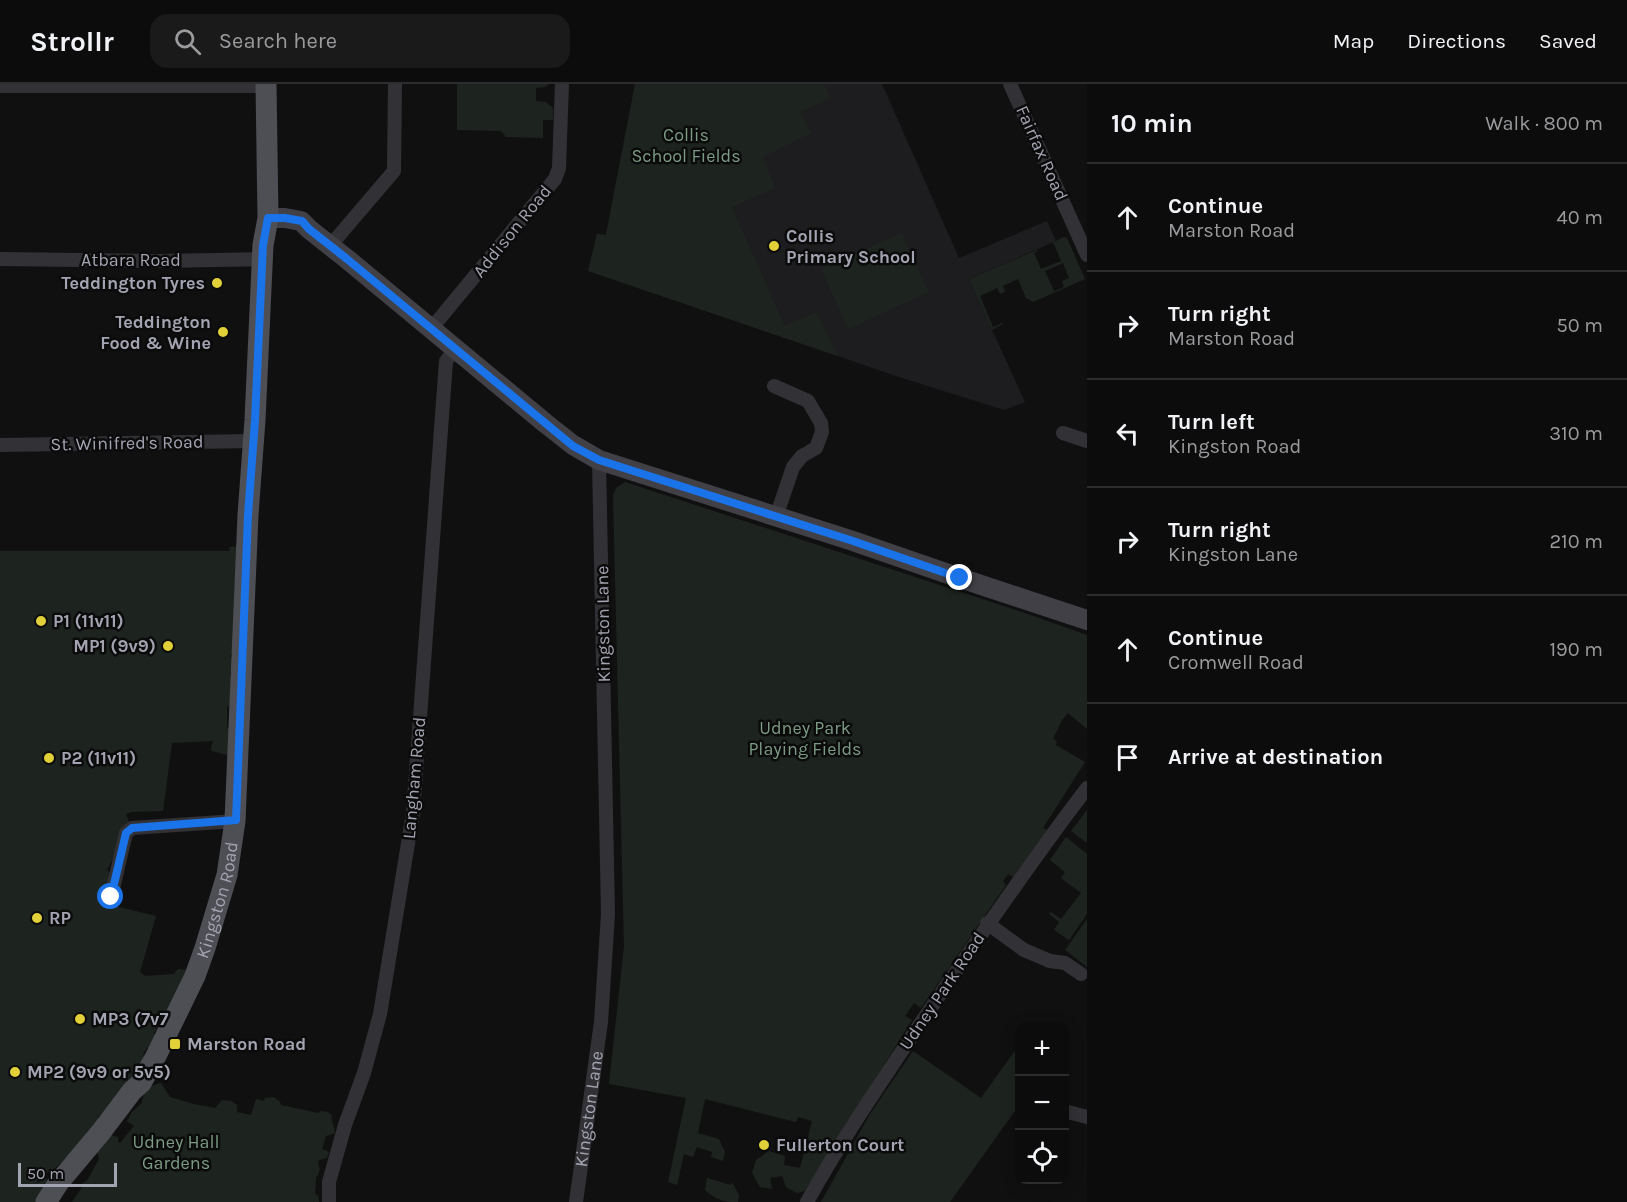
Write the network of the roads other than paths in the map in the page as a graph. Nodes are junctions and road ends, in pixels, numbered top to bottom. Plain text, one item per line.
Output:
1 (395, 84) edge
2 (562, 84) edge
3 (1010, 84) edge
4 (266, 85) edge
5 (0, 86) edge
6 (268, 218) junction
7 (330, 246) junction
8 (1087, 255) edge
9 (0, 259) edge
10 (263, 259) junction
11 (431, 329) junction
12 (456, 348) junction
13 (774, 386) dead end
14 (1064, 433) dead end
15 (253, 441) junction
16 (1087, 441) edge
17 (0, 445) edge
18 (599, 460) junction
19 (776, 517) junction
20 (1087, 620) edge
21 (1087, 788) edge
22 (236, 820) junction
23 (111, 897) dead end
24 (987, 923) junction
25 (1081, 974) dead end
26 (1069, 1112) edge
27 (1087, 1117) edge
28 (46, 1202) edge
29 (329, 1202) edge
30 (576, 1202) edge
31 (807, 1202) edge

1 - 7 street
2 - 11 street, Addison Road
3 - 8 street, Fairfax Road
4 - 5 street
4 - 6 main road, Kingston Road
6 - 7 main road
6 - 10 main road, Kingston Road
7 - 11 main road
9 - 10 street, Atbara Road
10 - 15 main road, Kingston Road
11 - 12 main road
12 - 18 main road
12 - 29 street, Langham Road
13 - 19 street
14 - 16 street
15 - 17 street, St. Winifred's Road
15 - 22 main road, Kingston Road
18 - 19 main road
18 - 30 street, Kingston Lane
19 - 20 main road
21 - 24 street, Udney Park Road
22 - 23 street
22 - 28 main road, Kingston Road
24 - 25 street
24 - 31 street, Udney Park Road
26 - 27 street

